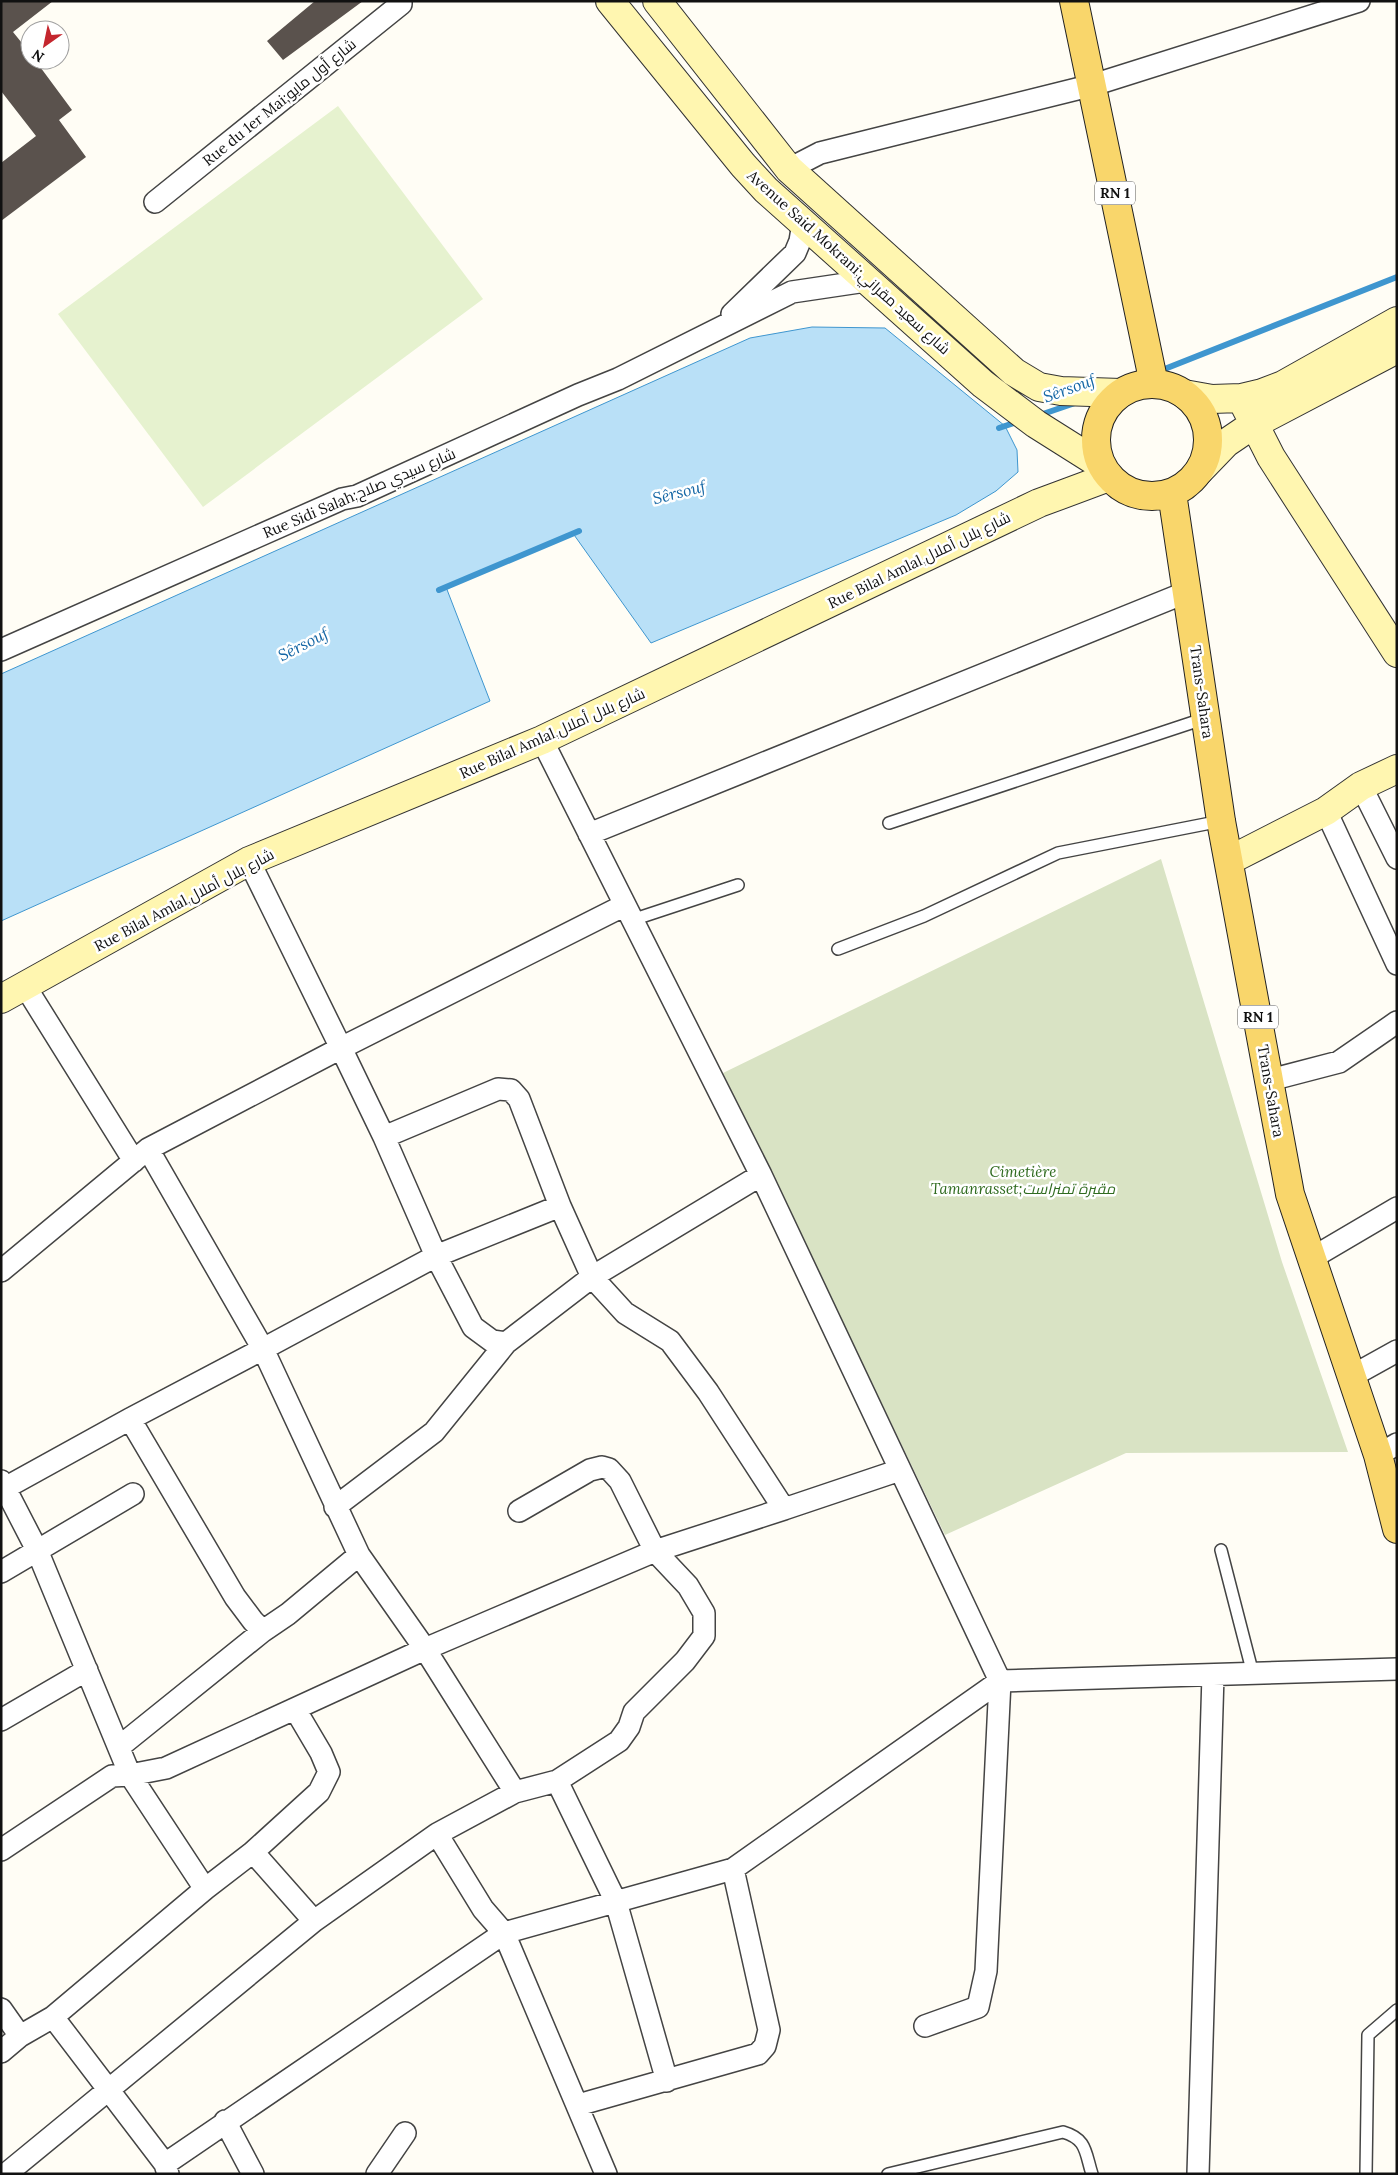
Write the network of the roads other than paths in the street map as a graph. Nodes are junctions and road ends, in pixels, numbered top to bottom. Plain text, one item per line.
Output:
1 (401, 1) edge
2 (657, 1) edge
3 (1074, 1) edge
4 (1359, 1) edge
5 (614, 2) edge
6 (1093, 85) junction
7 (789, 169) junction
8 (155, 202) dead end
9 (802, 223) junction
10 (866, 282) junction
11 (1397, 322) edge
12 (714, 331) junction
13 (1397, 349) edge
14 (1154, 384) junction
15 (1121, 393) junction
16 (1184, 394) junction
17 (1241, 398) junction
18 (1254, 424) junction
19 (1105, 471) junction
20 (1199, 471) junction
21 (1172, 493) junction
22 (1187, 592) junction
23 (2, 648) edge
24 (1397, 653) edge
25 (1206, 718) junction
26 (542, 740) junction
27 (1397, 769) edge
28 (1361, 786) junction
29 (1326, 811) junction
30 (1221, 820) junction
31 (889, 822) dead end
32 (589, 834) junction
33 (1397, 858) edge
34 (1230, 860) junction
35 (249, 862) junction
36 (738, 885) dead end
37 (629, 912) junction
38 (838, 949) dead end
39 (1397, 964) edge
40 (25, 986) junction
41 (1, 999) edge
42 (1397, 1022) edge
43 (341, 1048) junction
44 (1270, 1080) junction
45 (384, 1138) junction
46 (141, 1155) junction
47 (761, 1175) junction
48 (560, 1206) junction
49 (1397, 1208) edge
50 (436, 1256) junction
51 (1312, 1258) junction
52 (1, 1271) edge
53 (592, 1277) junction
54 (506, 1343) junction
55 (263, 1349) junction
56 (1397, 1351) edge
57 (1352, 1376) junction
58 (130, 1419) junction
59 (1387, 1449) edge
60 (900, 1470) junction
61 (3, 1487) edge
62 (133, 1494) dead end
63 (335, 1507) junction
64 (784, 1510) junction
65 (519, 1511) dead end
66 (1397, 1528) edge
67 (37, 1550) junction
68 (1221, 1550) dead end
69 (655, 1551) junction
70 (359, 1555) junction
71 (1, 1572) edge
72 (263, 1631) junction
73 (425, 1650) junction
74 (1397, 1669) edge
75 (87, 1670) junction
76 (1253, 1674) junction
77 (1213, 1676) junction
78 (1000, 1681) junction
79 (294, 1709) junction
80 (1, 1720) edge
81 (119, 1747) junction
82 (130, 1775) junction
83 (558, 1781) junction
84 (516, 1792) junction
85 (437, 1834) junction
86 (1, 1850) edge
87 (253, 1852) junction
88 (733, 1869) junction
89 (205, 1889) junction
90 (616, 1902) junction
91 (314, 1921) junction
92 (504, 1933) junction
93 (1, 2009) edge
94 (1397, 2010) edge
95 (53, 2017) junction
96 (925, 2026) dead end
97 (20, 2036) junction
98 (1, 2052) edge
99 (667, 2081) junction
100 (108, 2090) junction
101 (578, 2105) junction
102 (225, 2121) junction
103 (405, 2133) dead end
104 (167, 2169) edge
105 (6, 2174) edge
106 (253, 2174) edge
107 (376, 2174) edge
108 (606, 2174) edge
109 (888, 2174) edge
110 (1092, 2174) edge
111 (1198, 2174) edge
112 (1366, 2174) edge

1 - 8 street, Rue du 1er Mai;شارع أول مايو
2 - 7 street, Avenue Said Mokrani;شارع سعيد مقراني
3 - 6 main road, RN 1
4 - 6 street
5 - 9 street, Avenue Said Mokrani;شارع سعيد مقراني
6 - 7 street
6 - 14 main road, RN 1
7 - 15 street, Avenue Said Mokrani;شارع سعيد مقراني
9 - 10 street, Avenue Said Mokrani;شارع سعيد مقراني
9 - 12 street, Rue Sidi Salah;شارع سيدي صلاح
10 - 12 street, Rue Sidi Salah;شارع سيدي صلاح
10 - 19 street, Avenue Said Mokrani;شارع سعيد مقراني
11 - 17 street
12 - 23 street, Rue Sidi Salah;شارع سيدي صلاح
13 - 18 street
14 - 15 main road
14 - 16 main road
15 - 19 main road
16 - 17 street
16 - 20 main road
17 - 18 street
18 - 20 street
18 - 24 street
19 - 21 main road
19 - 26 street, Rue Bilal Amlal,شارع بلال أملال
20 - 21 main road
21 - 22 main road, Trans-Sahara / RN 1
22 - 25 main road, Trans-Sahara / RN 1
22 - 32 street
25 - 30 main road, Trans-Sahara / RN 1
25 - 31 lane
26 - 32 street
26 - 35 street, Rue Bilal Amlal,شارع بلال أملال
27 - 28 street
28 - 29 street
28 - 33 street
29 - 34 street
29 - 39 street
30 - 34 main road, Trans-Sahara / RN 1
30 - 38 lane
32 - 37 street
34 - 44 main road, Trans-Sahara / RN 1
35 - 40 street, Rue Bilal Amlal,شارع بلال أملال
35 - 43 street
36 - 37 lane
37 - 43 street
37 - 47 street
40 - 41 street, Rue Bilal Amlal,شارع بلال أملال
40 - 46 street
42 - 44 street
43 - 45 street
43 - 46 street
44 - 51 main road, Trans-Sahara / RN 1
45 - 48 street
45 - 50 street
46 - 52 street
46 - 55 street
47 - 53 street
47 - 60 street
48 - 50 street
48 - 53 street
49 - 51 street
50 - 54 street
50 - 55 street
51 - 57 main road, Trans-Sahara / RN 1
53 - 54 street
53 - 64 street
54 - 63 street
55 - 58 street
55 - 63 street
56 - 57 street
57 - 59 main road, Trans-Sahara / RN 1
58 - 61 street
58 - 72 street
59 - 66 main road, Trans-Sahara / RN 1
60 - 64 street
60 - 78 street
61 - 67 street
62 - 67 street
63 - 70 street
64 - 69 street
65 - 69 street
67 - 71 street
67 - 75 street
68 - 76 lane
69 - 73 street
69 - 83 street
70 - 72 street
70 - 73 street
72 - 81 street
73 - 79 street
73 - 84 street
74 - 76 street
75 - 80 street
75 - 81 street
76 - 77 street
77 - 78 street
77 - 111 street
78 - 88 street
78 - 96 street
79 - 82 street
79 - 87 street
81 - 82 street
82 - 86 street
82 - 89 street
83 - 84 street
83 - 90 street
84 - 85 street
85 - 91 street
85 - 92 street
87 - 89 street
87 - 91 street
88 - 90 street
88 - 99 street
89 - 95 street
90 - 92 street
90 - 99 street
91 - 100 street
92 - 101 street
92 - 102 street
93 - 97 street
94 - 112 lane
95 - 97 street
95 - 100 street
97 - 98 street
99 - 101 street
100 - 104 street
100 - 105 street
101 - 108 street
102 - 104 street
102 - 106 street
103 - 107 street
109 - 110 lane

